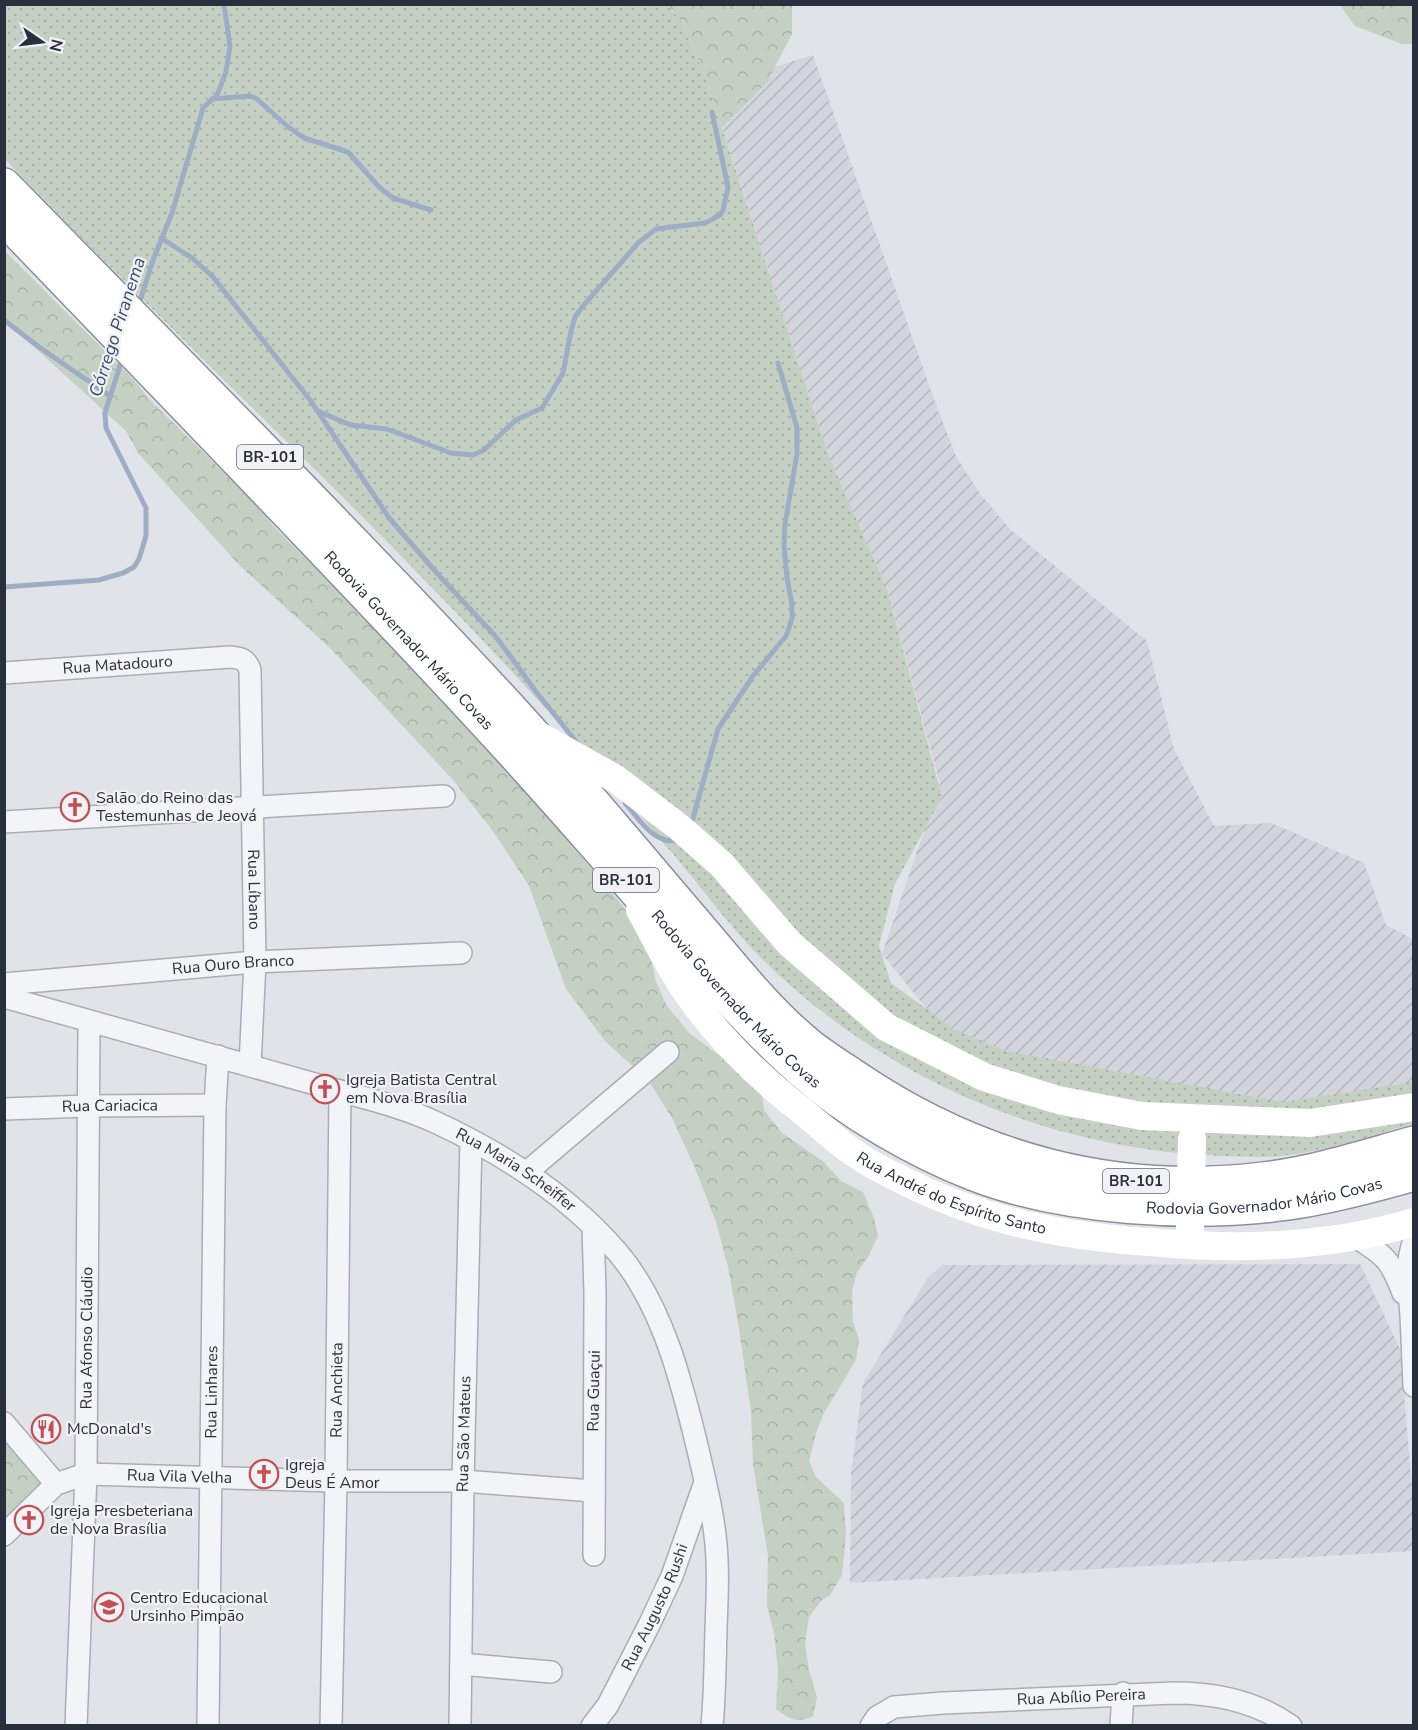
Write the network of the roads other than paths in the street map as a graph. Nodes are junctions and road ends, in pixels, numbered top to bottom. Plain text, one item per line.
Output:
1 (4, 185) edge
2 (4, 218) edge
3 (230, 657) joint
4 (4, 673) edge
5 (532, 732) junction
6 (444, 796) dead end
7 (254, 809) junction
8 (4, 822) edge
9 (622, 875) junction
10 (461, 953) dead end
11 (255, 962) junction
12 (4, 984) edge
13 (4, 998) edge
14 (89, 1022) junction
15 (668, 1052) dead end
16 (218, 1056) junction
17 (250, 1065) junction
18 (340, 1091) junction
19 (88, 1106) junction
20 (215, 1106) junction
21 (1413, 1107) edge
22 (4, 1109) edge
23 (1192, 1129) junction
24 (471, 1141) junction
25 (1413, 1143) edge
26 (527, 1172) junction
27 (1413, 1174) edge
28 (1413, 1222) edge
29 (593, 1227) junction
30 (1354, 1236) junction
31 (1189, 1237) junction
32 (1413, 1240) edge
33 (1412, 1316) edge
34 (1413, 1386) edge
35 (4, 1423) edge
36 (86, 1474) junction
37 (211, 1477) junction
38 (336, 1481) junction
39 (463, 1481) junction
40 (705, 1481) junction
41 (56, 1484) junction
42 (593, 1491) junction
43 (4, 1535) edge
44 (594, 1555) dead end
45 (461, 1664) junction
46 (551, 1672) dead end
47 (1123, 1693) junction
48 (76, 1725) edge
49 (208, 1725) edge
50 (331, 1725) edge
51 (460, 1725) edge
52 (592, 1725) edge
53 (712, 1725) edge
54 (872, 1725) edge
55 (1121, 1725) edge
56 (1291, 1725) edge

1 - 5 highway, Rodovia Governador Mário Covas / BR-101
2 - 9 highway, Rodovia Governador Mário Covas / BR-101
3 - 4 street, Rua Matadouro
3 - 7 street, Rua Líbano
5 - 23 street, Rodovia Governador Mário Covas
5 - 25 highway, Rodovia Governador Mário Covas / BR-101
6 - 7 street
7 - 8 street
7 - 11 street, Rua Líbano
9 - 27 highway, Rodovia Governador Mário Covas / BR-101
9 - 31 street, Rua André do Espírito Santo
10 - 11 street, Rua Ouro Branco
11 - 12 street, Rua Ouro Branco
11 - 17 street, Rua Líbano
13 - 14 street, Rua Maria Scheiffer
14 - 16 street, Rua Maria Scheiffer
14 - 19 street, Rua Afonso Cláudio
15 - 26 street
16 - 17 street, Rua Maria Scheiffer
16 - 20 street, Rua Linhares
17 - 18 street, Rua Maria Scheiffer
18 - 24 street, Rua Maria Scheiffer
18 - 38 street, Rua Anchieta
19 - 20 street, Rua Cariacica
19 - 22 street, Rua Cariacica
19 - 36 street, Rua Afonso Cláudio
20 - 37 street, Rua Linhares
21 - 23 street, Rodovia Governador Mário Covas
23 - 31 street, bridge
24 - 26 street, Rua Maria Scheiffer
24 - 39 street, Rua São Mateus
26 - 29 street, Rua Maria Scheiffer
28 - 30 street, Rua André do Espírito Santo
29 - 40 street, Rua Maria Scheiffer
29 - 42 street, Rua Guaçui
30 - 31 street, Rua André do Espírito Santo
30 - 33 street
32 - 33 street
33 - 34 street
35 - 41 street
36 - 37 street, Rua Vila Velha
36 - 41 street, Rua Vila Velha
36 - 48 street, Rua Afonso Cláudio
37 - 38 street, Rua Vila Velha
37 - 49 street, Rua Linhares
38 - 39 street, Rua Vila Velha
38 - 50 street, Rua Anchieta
39 - 42 street, Rua Vila Velha
39 - 45 street, Rua São Mateus
40 - 52 street, Rua Augusto Rushi
40 - 53 street, Rua Maria Scheiffer
41 - 43 street
42 - 44 street, Rua Guaçui
45 - 46 street
45 - 51 street, Rua São Mateus
47 - 54 street, Rua Abílio Pereira
47 - 55 street
47 - 56 street, Rua Abílio Pereira

